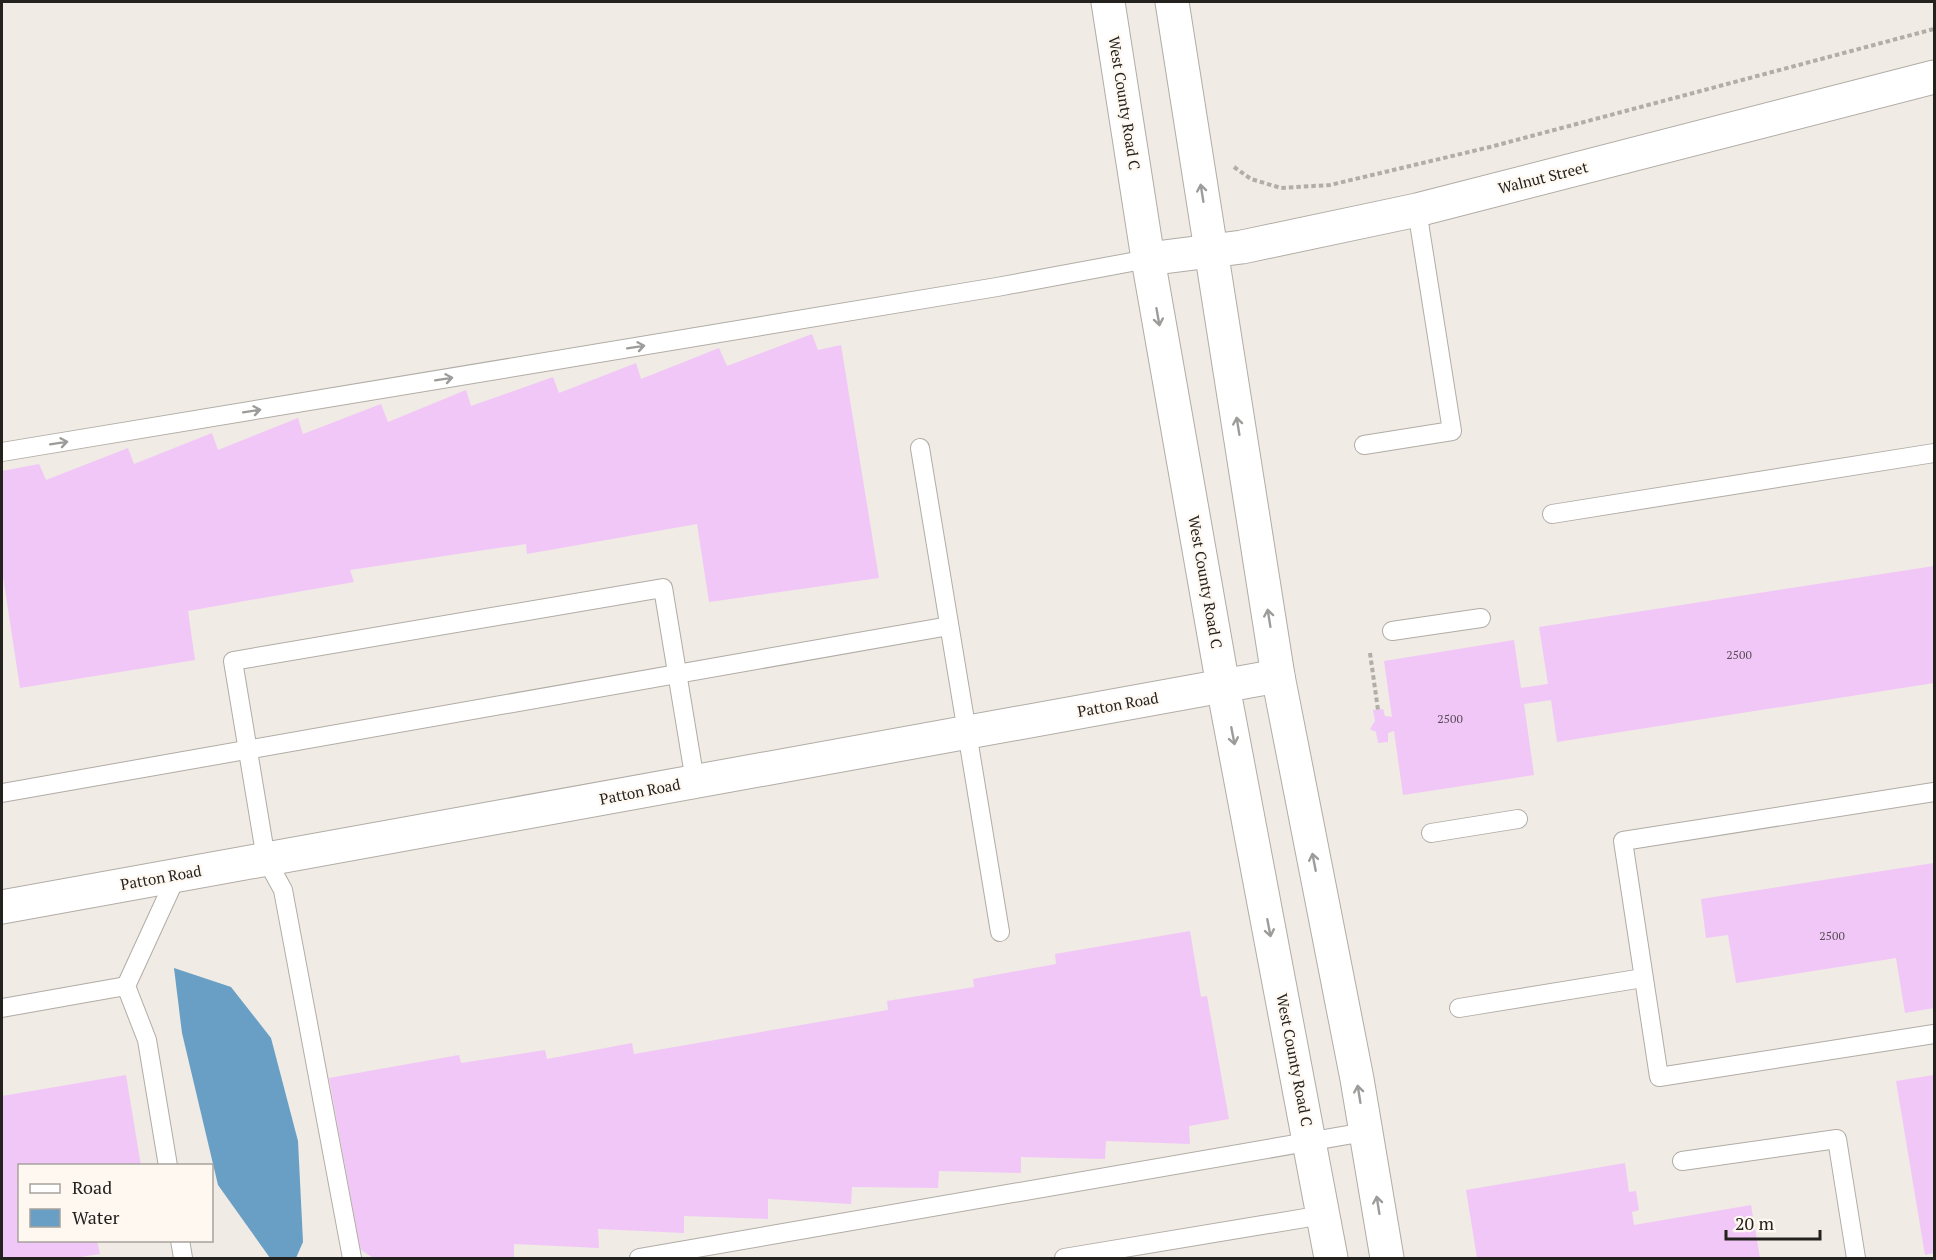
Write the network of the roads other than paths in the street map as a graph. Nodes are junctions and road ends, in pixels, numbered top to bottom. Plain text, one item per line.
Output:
1 (1108, 2) edge
2 (1172, 2) edge
3 (1935, 78) edge
4 (1417, 210) junction
5 (1211, 251) junction
6 (1148, 259) junction
7 (1364, 444) dead end
8 (920, 448) dead end
9 (2, 452) edge
10 (1935, 453) edge
11 (1552, 514) dead end
12 (1481, 618) dead end
13 (950, 626) junction
14 (1392, 632) dead end
15 (678, 674) junction
16 (1278, 676) junction
17 (1223, 686) junction
18 (967, 732) junction
19 (248, 750) junction
20 (695, 782) junction
21 (1935, 792) edge
22 (2, 793) edge
23 (1518, 819) dead end
24 (1431, 832) dead end
25 (266, 859) junction
26 (177, 875) junction
27 (2, 907) edge
28 (1000, 932) dead end
29 (1643, 978) junction
30 (126, 986) junction
31 (2, 1008) edge
32 (1459, 1008) dead end
33 (1935, 1035) edge
34 (1367, 1142) junction
35 (1311, 1152) junction
36 (1682, 1161) dead end
37 (168, 1164) edge
38 (1323, 1215) junction
39 (180, 1242) edge
40 (183, 1258) edge
41 (352, 1258) edge
42 (639, 1258) edge
43 (1064, 1258) edge
44 (1331, 1258) edge
45 (1387, 1258) edge
46 (1856, 1258) edge

1 - 6 main road, West County Road C
5 -> 2 main road
3 - 4 main road, Walnut Street
4 - 5 main road, Walnut Street
4 - 7 lane
5 - 6 main road, Walnut Street
16 -> 5 main road
9 -> 6 lane
6 -> 17 main road, West County Road C
8 - 13 lane
10 - 11 lane
12 - 14 lane
13 - 15 lane
13 - 18 lane
15 - 19 lane
15 - 19 lane
15 - 20 lane
16 - 17 main road, Patton Road
34 -> 16 main road
17 - 18 main road, Patton Road
17 -> 35 main road, West County Road C
18 - 20 main road, Patton Road
18 - 28 lane
19 - 22 lane
19 - 25 lane
20 - 25 main road, Patton Road
21 - 29 lane
23 - 24 lane
25 - 26 main road, Patton Road
25 - 41 lane
26 - 27 main road, Patton Road
26 - 30 lane
29 - 32 lane
29 - 33 lane
30 - 31 lane
30 - 37 lane
34 - 35 lane
45 -> 34 main road
35 - 38 main road, West County Road C
35 - 42 lane
36 - 46 lane
38 - 43 lane
38 - 44 main road, West County Road C
39 - 40 lane

